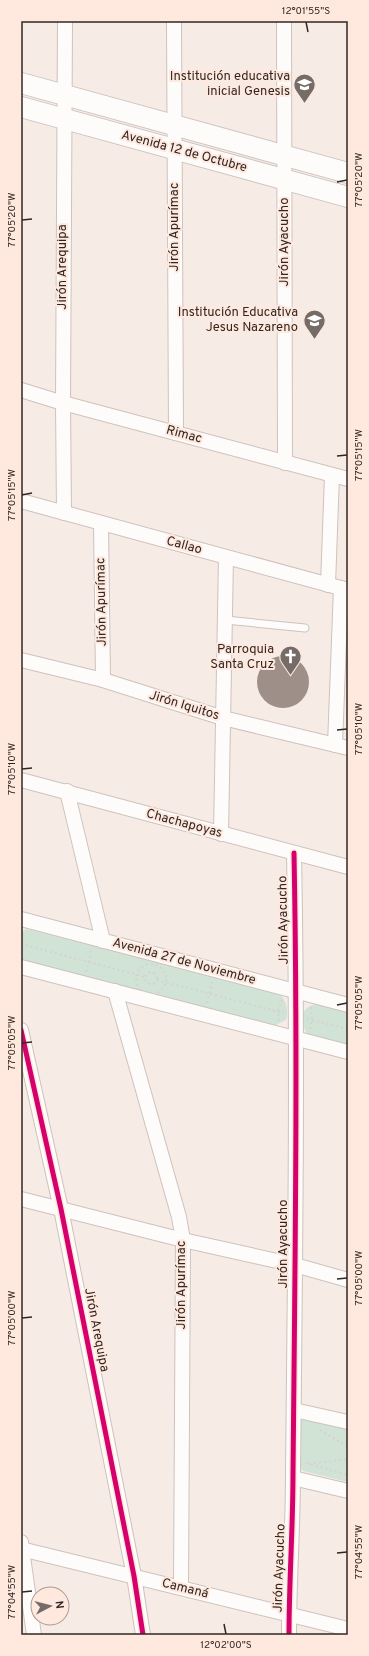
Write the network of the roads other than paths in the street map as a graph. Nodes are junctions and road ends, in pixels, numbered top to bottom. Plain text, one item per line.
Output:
1 (64, 21) edge
2 (174, 21) edge
3 (284, 21) edge
4 (21, 84) edge
5 (64, 95) junction
6 (21, 107) edge
7 (64, 119) junction
8 (175, 126) junction
9 (175, 150) junction
10 (284, 156) junction
11 (348, 173) edge
12 (284, 179) junction
13 (348, 197) edge
14 (21, 390) edge
15 (63, 403) junction
16 (176, 433) junction
17 (285, 462) junction
18 (332, 475) junction
19 (348, 479) edge
20 (21, 501) edge
21 (64, 513) junction
22 (101, 523) junction
23 (226, 557) junction
24 (339, 588) edge
25 (225, 620) junction
26 (305, 628) dead end
27 (21, 660) edge
28 (103, 680) junction
29 (223, 718) junction
30 (341, 747) edge
31 (21, 780) edge
32 (67, 791) junction
33 (221, 834) junction
34 (294, 853) junction
35 (348, 867) edge
36 (21, 919) edge
37 (103, 941) junction
38 (21, 967) edge
39 (290, 990) junction
40 (115, 991) junction
41 (348, 1005) edge
42 (21, 1030) edge
43 (296, 1038) junction
44 (348, 1052) edge
45 (21, 1199) edge
46 (61, 1209) junction
47 (183, 1240) junction
48 (295, 1265) junction
49 (348, 1280) edge
50 (294, 1410) junction
51 (348, 1422) edge
52 (293, 1478) junction
53 (348, 1491) edge
54 (22, 1546) edge
55 (134, 1576) junction
56 (181, 1588) junction
57 (289, 1615) junction
58 (348, 1629) edge
59 (34, 1635) edge
60 (143, 1635) edge
61 (289, 1635) edge

1 - 5 street, Jirón Arequipa
2 - 8 street, Jirón Apurímac
3 - 10 street, Jirón Ayacucho
4 - 5 main road, Avenida 12 de Octubre
5 - 7 street, Jirón Arequipa
5 - 8 main road, Avenida 12 de Octubre
6 - 7 main road, Avenida 12 de Octubre
7 - 9 main road, Avenida 12 de Octubre
7 - 15 street, Jirón Arequipa
8 - 9 street, Jirón Apurímac
8 - 10 main road, Avenida 12 de Octubre
9 - 12 main road, Avenida 12 de Octubre
9 - 16 street, Jirón Apurímac
10 - 11 main road, Avenida 12 de Octubre
10 - 12 street, Jirón Ayacucho
12 - 13 main road, Avenida 12 de Octubre
12 - 17 street, Jirón Ayacucho
14 - 15 street, Rimac
15 - 16 street, Rimac
15 - 21 street, Jirón Arequipa
16 - 17 street, Rimac
17 - 18 street, Rimac
18 - 19 street, Rimac
18 - 24 street
20 - 21 street, Callao
21 - 22 street, Callao
22 - 23 street, Callao
22 - 28 street, Jirón Apurímac
23 - 24 street, Callao
23 - 25 street
24 - 30 street
25 - 26 lane
25 - 29 street
27 - 28 street, Jirón Iquitos
28 - 29 street, Jirón Iquitos
29 - 30 street, Jirón Iquitos
29 - 33 street
31 - 32 street, Chachapoyas
32 - 33 street, Chachapoyas
32 - 37 street
33 - 34 street, Chachapoyas
34 - 35 street, Chachapoyas
34 - 39 street, Jirón Ayacucho
36 - 37 street, Avenida 27 de Noviembre
37 - 39 street, Avenida 27 de Noviembre
38 - 40 street
39 - 41 street, Avenida 27 de Noviembre
39 - 43 street, Jirón Ayacucho
40 - 43 street
40 - 47 street, Jirón Apurímac
42 - 46 street, Jirón Arequipa
43 - 44 street
43 - 48 street, Jirón Ayacucho
45 - 46 street
46 - 47 street
46 - 55 street, Jirón Arequipa
47 - 48 street
47 - 56 street, Jirón Apurímac
48 - 49 street
48 - 50 street, Jirón Ayacucho
50 - 51 street
50 - 52 street, Jirón Ayacucho
52 - 53 street
52 - 57 street, Jirón Ayacucho
54 - 55 street, Camaná
54 - 59 street
55 - 56 street, Camaná
55 - 60 street, Jirón Arequipa
56 - 57 street, Camaná
57 - 58 street, Camaná
57 - 61 street, Jirón Ayacucho

